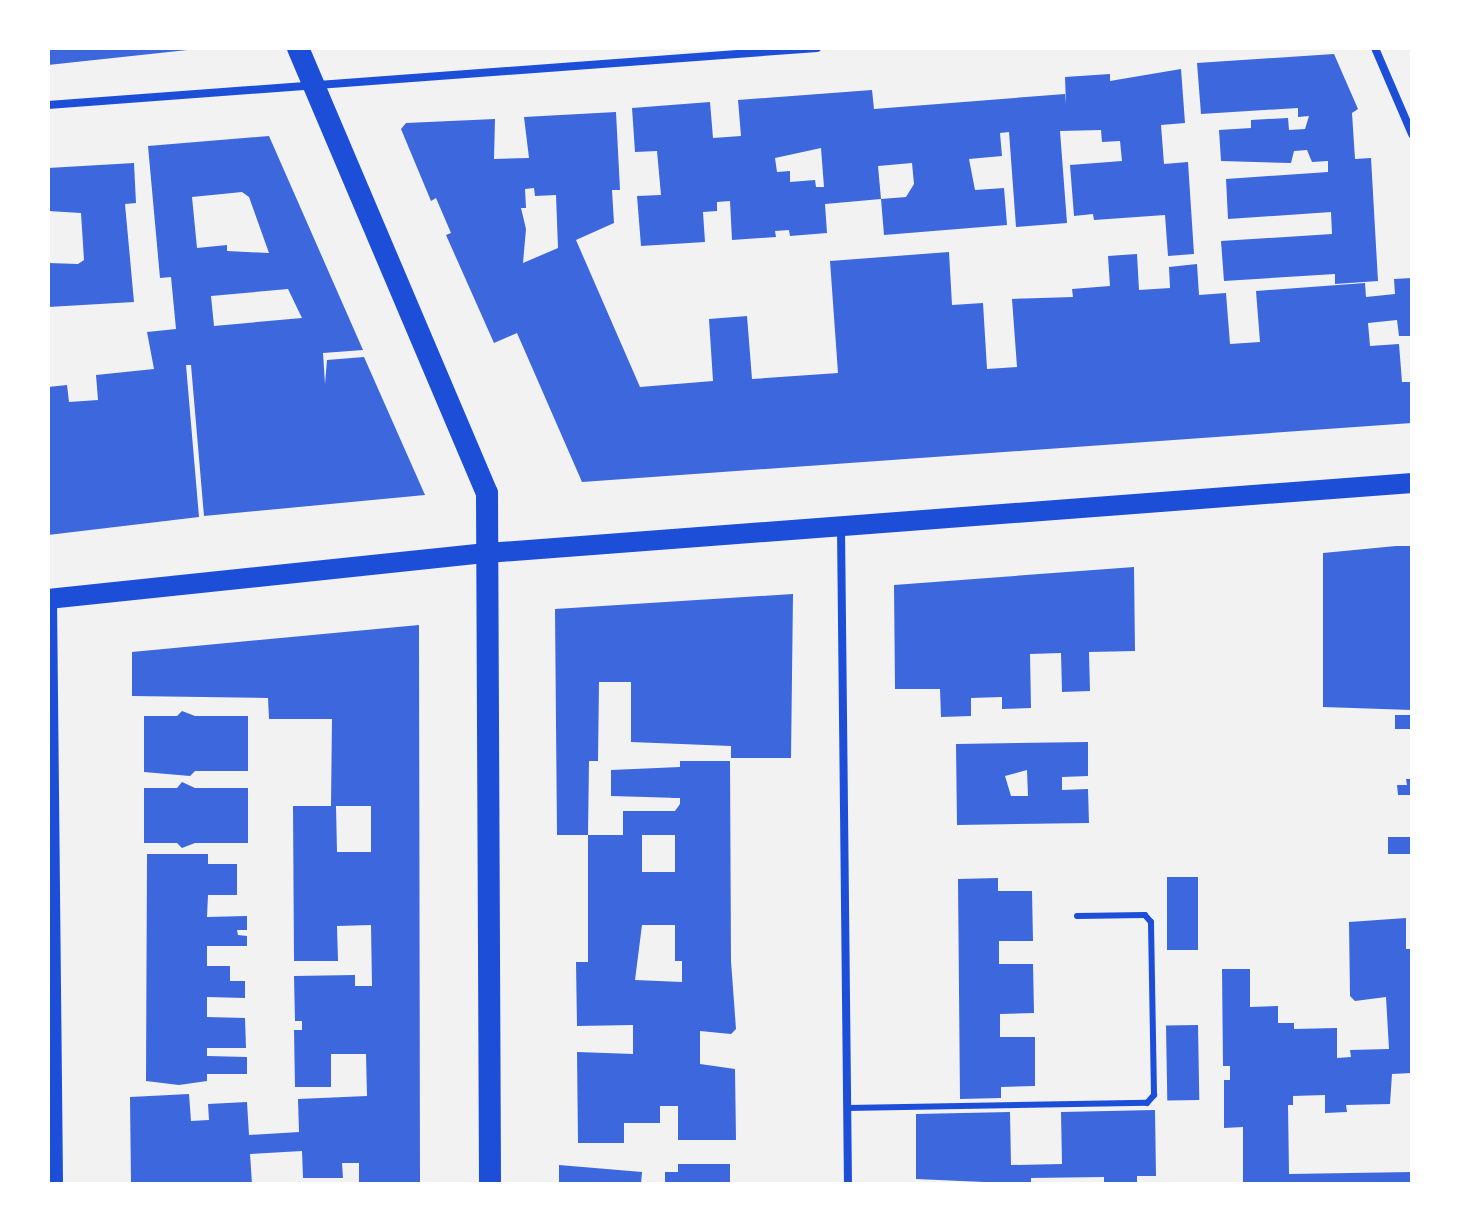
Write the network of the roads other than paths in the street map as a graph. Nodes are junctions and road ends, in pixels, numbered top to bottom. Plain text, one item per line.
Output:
1 (298, 48) edge
2 (817, 48) edge
3 (1375, 48) edge
4 (314, 85) junction
5 (48, 105) edge
6 (1412, 134) edge
7 (1412, 483) edge
8 (841, 527) junction
9 (487, 553) junction
10 (49, 599) edge
11 (1077, 916) dead end
12 (847, 1108) junction
13 (55, 1184) edge
14 (490, 1184) edge
15 (848, 1184) edge

1 - 4 highway
2 - 4 street
3 - 6 street
4 - 5 street
4 - 9 highway
7 - 8 main road
8 - 9 main road
8 - 12 street
9 - 10 main road
9 - 14 highway
10 - 13 main road
11 - 12 lane
12 - 15 street

